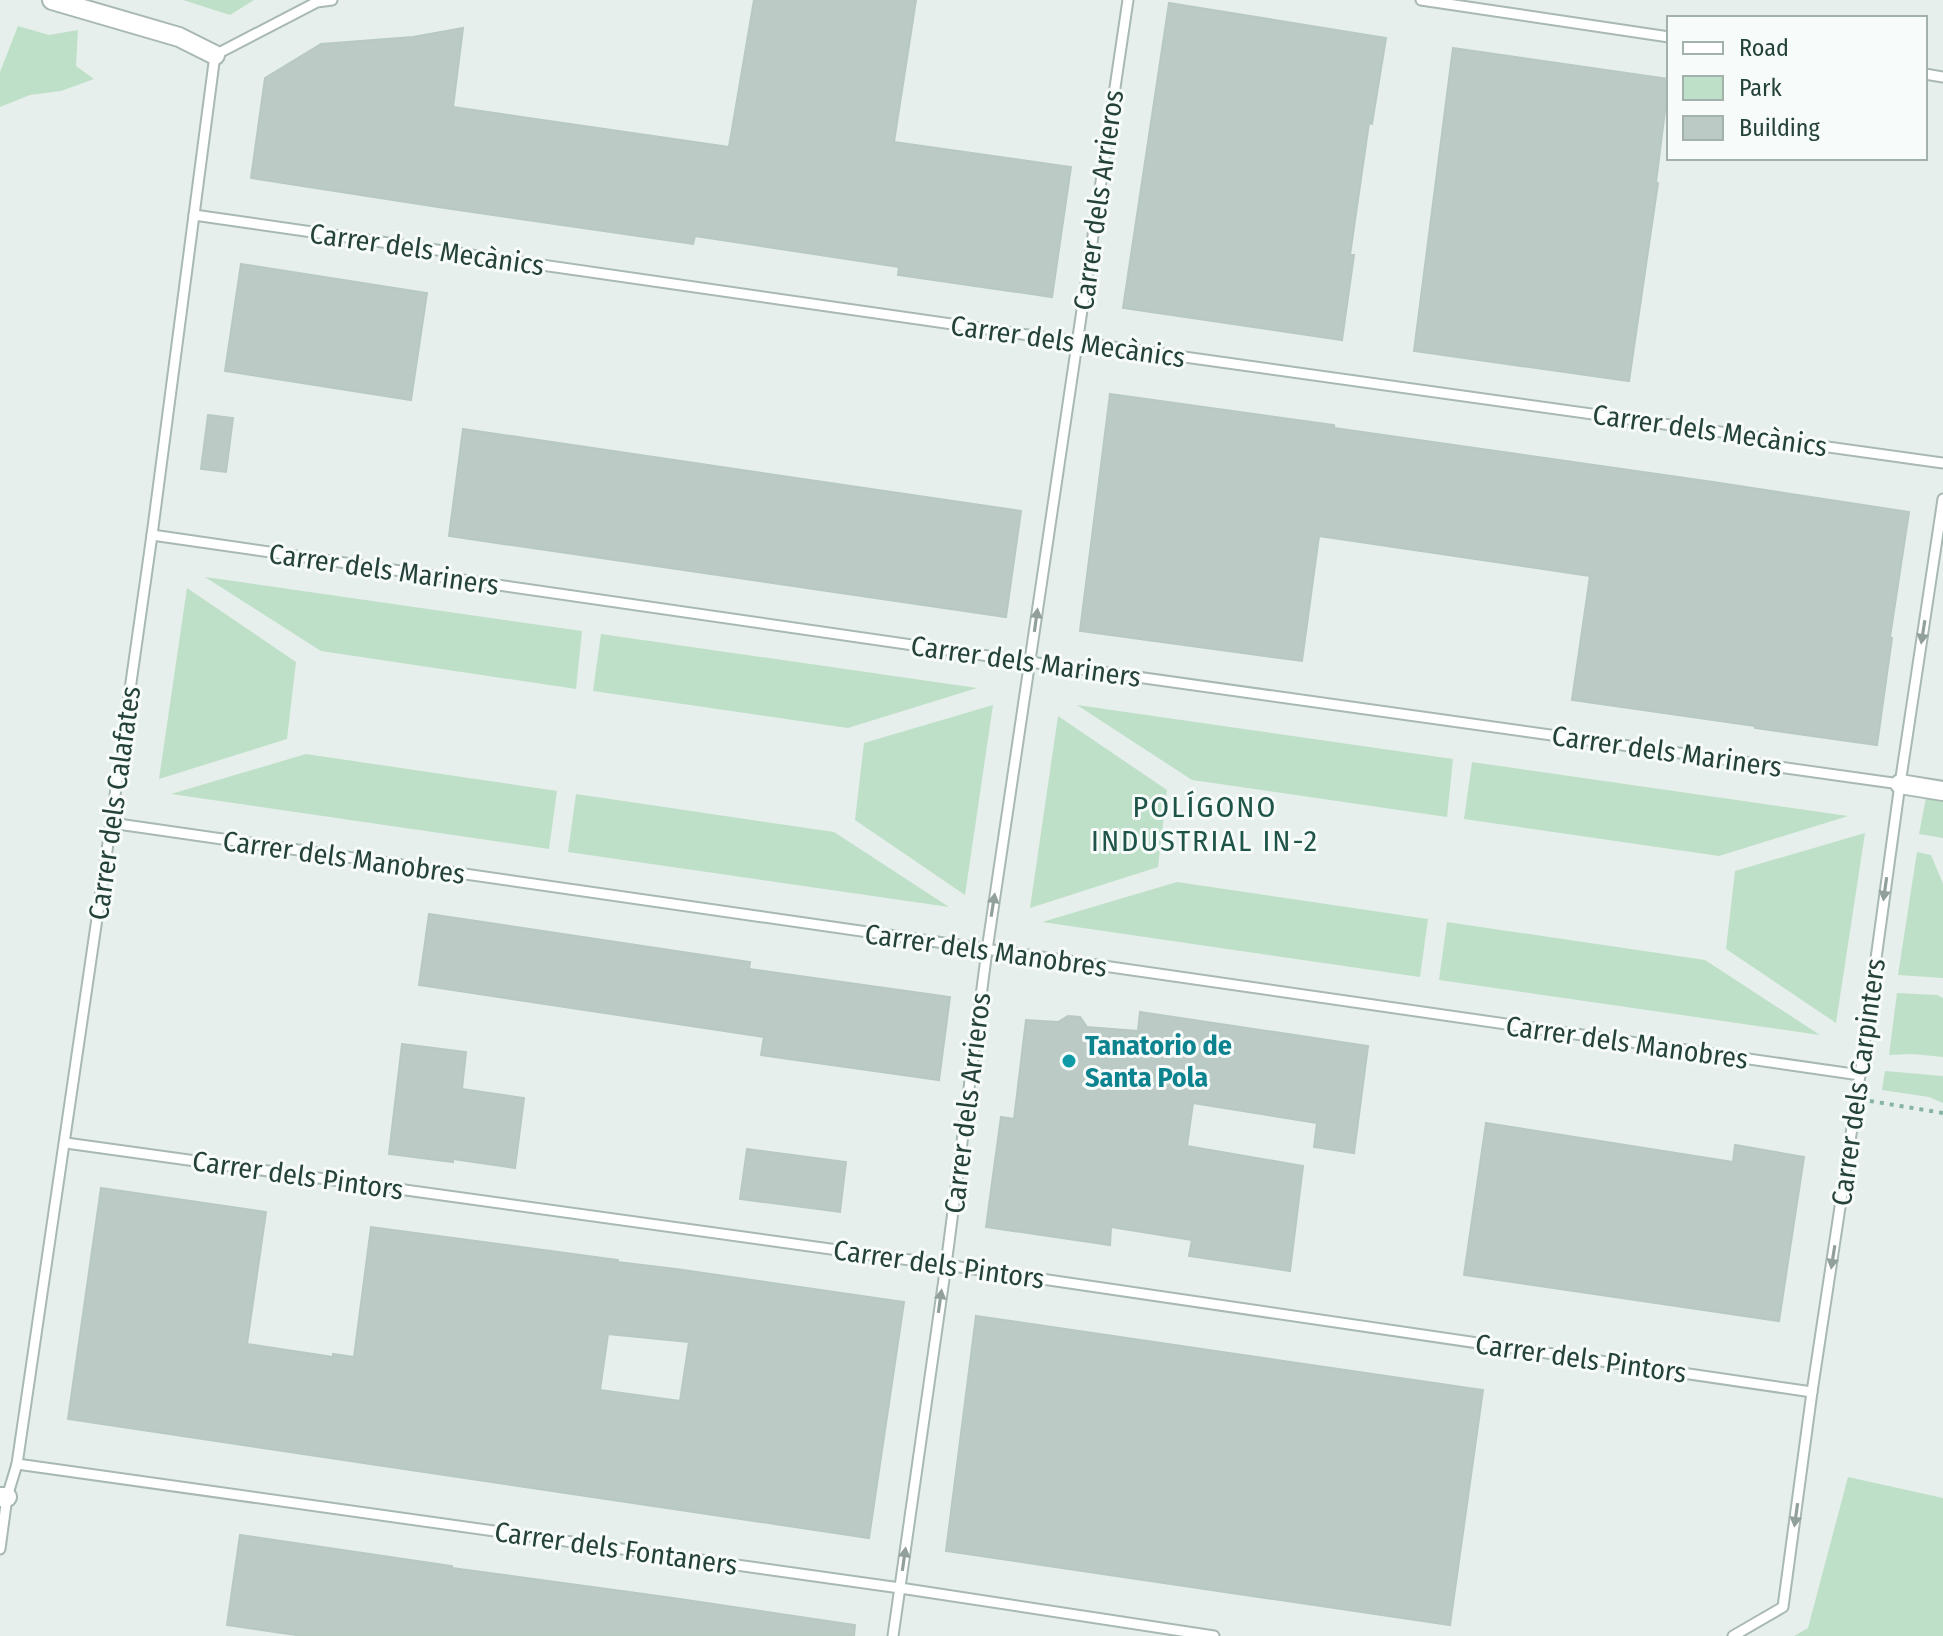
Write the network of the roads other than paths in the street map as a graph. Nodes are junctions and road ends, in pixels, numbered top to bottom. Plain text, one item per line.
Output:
1 (52, 0) edge
2 (332, 0) edge
3 (1128, 0) edge
4 (1421, 0) edge
5 (1667, 37) edge
6 (215, 55) junction
7 (194, 215) junction
8 (1077, 342) junction
9 (1943, 463) edge
10 (1943, 499) edge
11 (152, 535) junction
12 (1030, 662) junction
13 (1900, 784) junction
14 (1943, 791) edge
15 (111, 823) junction
16 (987, 950) junction
17 (1860, 1075) junction
18 (66, 1143) junction
19 (946, 1265) junction
20 (1812, 1392) junction
21 (17, 1464) junction
22 (4, 1497) edge
23 (0, 1549) edge
24 (900, 1588) junction
25 (893, 1636) edge
26 (1214, 1636) edge
27 (1733, 1636) edge

1 - 6 street
2 - 6 lane
3 - 8 lane, Carrer dels Arrieros
4 - 5 lane
6 - 7 lane, Carrer dels Calafates
7 - 8 lane, Carrer dels Mecànics
7 - 11 lane, Carrer dels Calafates
8 - 9 lane, Carrer dels Mecànics
12 -> 8 lane, Carrer dels Arrieros
10 -> 13 lane, Carrer dels Carpinters
11 - 12 lane, Carrer dels Mariners
11 - 15 lane, Carrer dels Calafates
12 - 13 lane, Carrer dels Mariners
16 -> 12 lane, Carrer dels Arrieros
13 - 14 street
13 -> 17 lane, Carrer dels Carpinters
15 - 16 lane, Carrer dels Manobres
15 - 18 lane, Carrer dels Calafates
16 - 17 lane, Carrer dels Manobres
16 - 19 lane, Carrer dels Arrieros
17 -> 20 lane, Carrer dels Carpinters
18 - 19 lane, Carrer dels Pintors
18 - 21 lane, Carrer dels Calafates
19 - 20 lane, Carrer dels Pintors
24 -> 19 lane, Carrer dels Arrieros
20 -> 27 lane, Carrer dels Carpinters
21 - 22 lane, Carrer dels Calafates
21 - 24 lane, Carrer dels Fontaners
22 - 23 lane, Carrer dels Calafates
24 - 25 lane, Carrer dels Arrieros
24 - 26 lane, Carrer dels Fontaners

